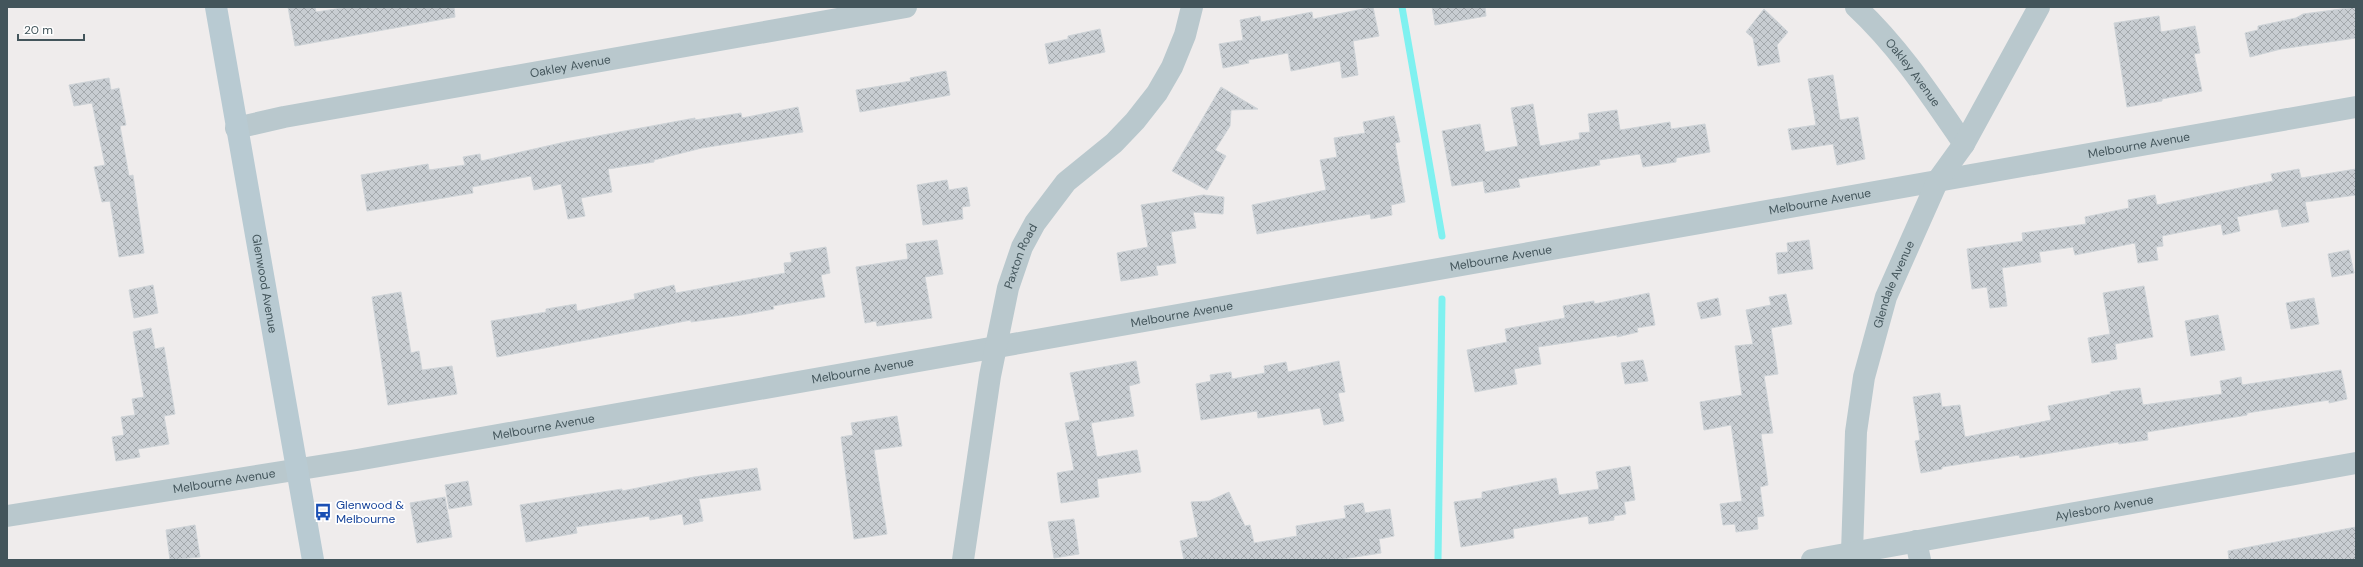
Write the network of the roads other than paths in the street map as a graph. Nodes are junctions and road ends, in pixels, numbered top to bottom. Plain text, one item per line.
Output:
1 (216, 7) edge
2 (906, 7) edge
3 (1192, 7) edge
4 (1856, 7) edge
5 (2039, 7) edge
6 (2356, 107) edge
7 (236, 128) junction
8 (1964, 144) junction
9 (1938, 180) junction
10 (997, 348) junction
11 (2356, 463) edge
12 (297, 469) junction
13 (7, 516) edge
14 (1918, 550) edge
15 (1852, 552) junction
16 (314, 560) edge
17 (963, 560) edge
18 (1812, 560) edge

1 - 7 street, Glenwood Avenue
2 - 7 street, Oakley Avenue
3 - 10 street, Paxton Road
4 - 8 street, Oakley Avenue
5 - 8 street, Glendale Avenue
6 - 9 street, Melbourne Avenue
7 - 12 street, Glenwood Avenue
8 - 9 street, Glendale Avenue
9 - 10 street, Melbourne Avenue
9 - 15 street, Glendale Avenue
10 - 12 street, Melbourne Avenue
10 - 17 street, Paxton Road
11 - 14 street, Aylesboro Avenue
12 - 13 street, Melbourne Avenue
12 - 16 street, Glenwood Avenue
14 - 15 street, Aylesboro Avenue
15 - 18 street

